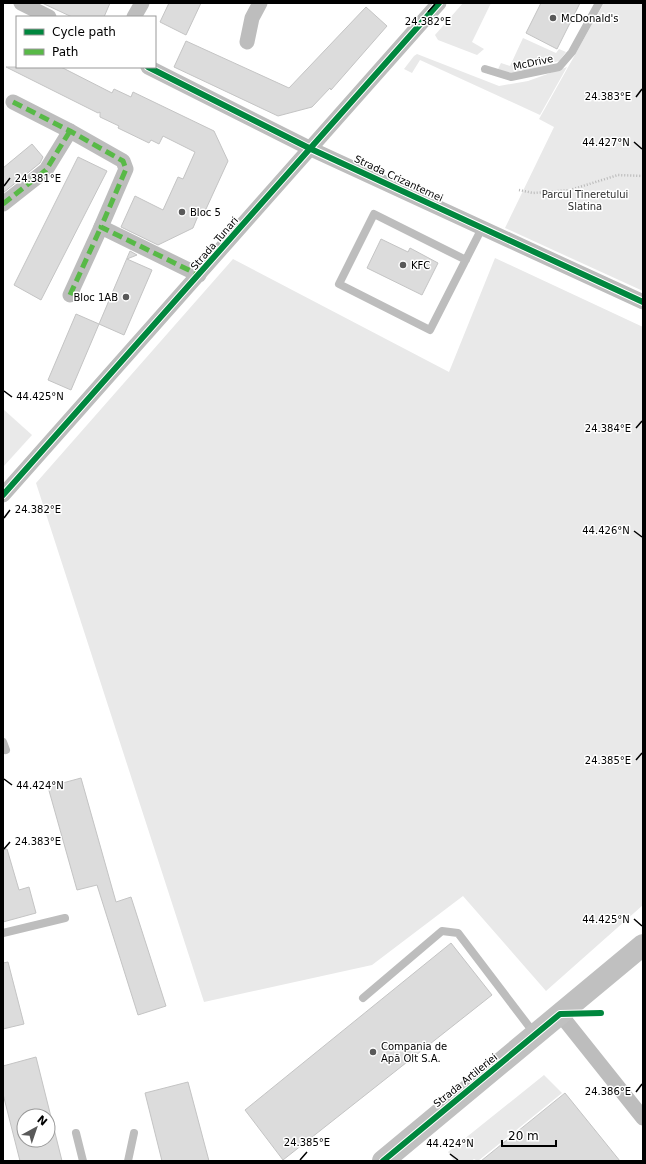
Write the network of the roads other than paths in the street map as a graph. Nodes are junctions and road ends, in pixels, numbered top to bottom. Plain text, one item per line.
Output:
1 (22, 3) edge
2 (142, 3) edge
3 (260, 3) edge
4 (598, 3) edge
5 (431, 5) edge
6 (47, 16) edge
7 (135, 16) edge
8 (246, 42) dead end
9 (150, 68) edge
10 (486, 69) dead end
11 (13, 102) dead end
12 (70, 131) junction
13 (310, 149) junction
14 (3, 204) edge
15 (101, 227) junction
16 (482, 228) junction
17 (466, 260) junction
18 (199, 275) junction
19 (70, 295) dead end
20 (643, 302) edge
21 (3, 494) edge
22 (65, 918) dead end
23 (3, 933) edge
24 (643, 945) edge
25 (363, 998) dead end
26 (560, 1014) junction
27 (535, 1035) junction
28 (643, 1118) edge
29 (76, 1133) dead end
30 (134, 1133) dead end
31 (83, 1161) edge
32 (128, 1161) edge
33 (383, 1161) edge

1 - 6 street
2 - 7 street
3 - 8 street
4 - 10 lane, McDrive
5 - 13 street, Strada Tunari
9 - 13 street, Strada Crizantemei
11 - 12 street
12 - 14 street
12 - 15 street
13 - 16 street, Strada Crizantemei
13 - 18 street, Strada Tunari
15 - 18 street, Strada Tunari
15 - 19 street
16 - 17 lane
16 - 20 street, Strada Crizantemei
17 - 17 lane
18 - 21 street, Strada Tunari
22 - 23 lane
24 - 26 main road, Strada Artileriei
25 - 27 lane
26 - 27 main road, Strada Artileriei
26 - 28 street
27 - 33 main road, Strada Artileriei
29 - 31 lane
30 - 32 lane

